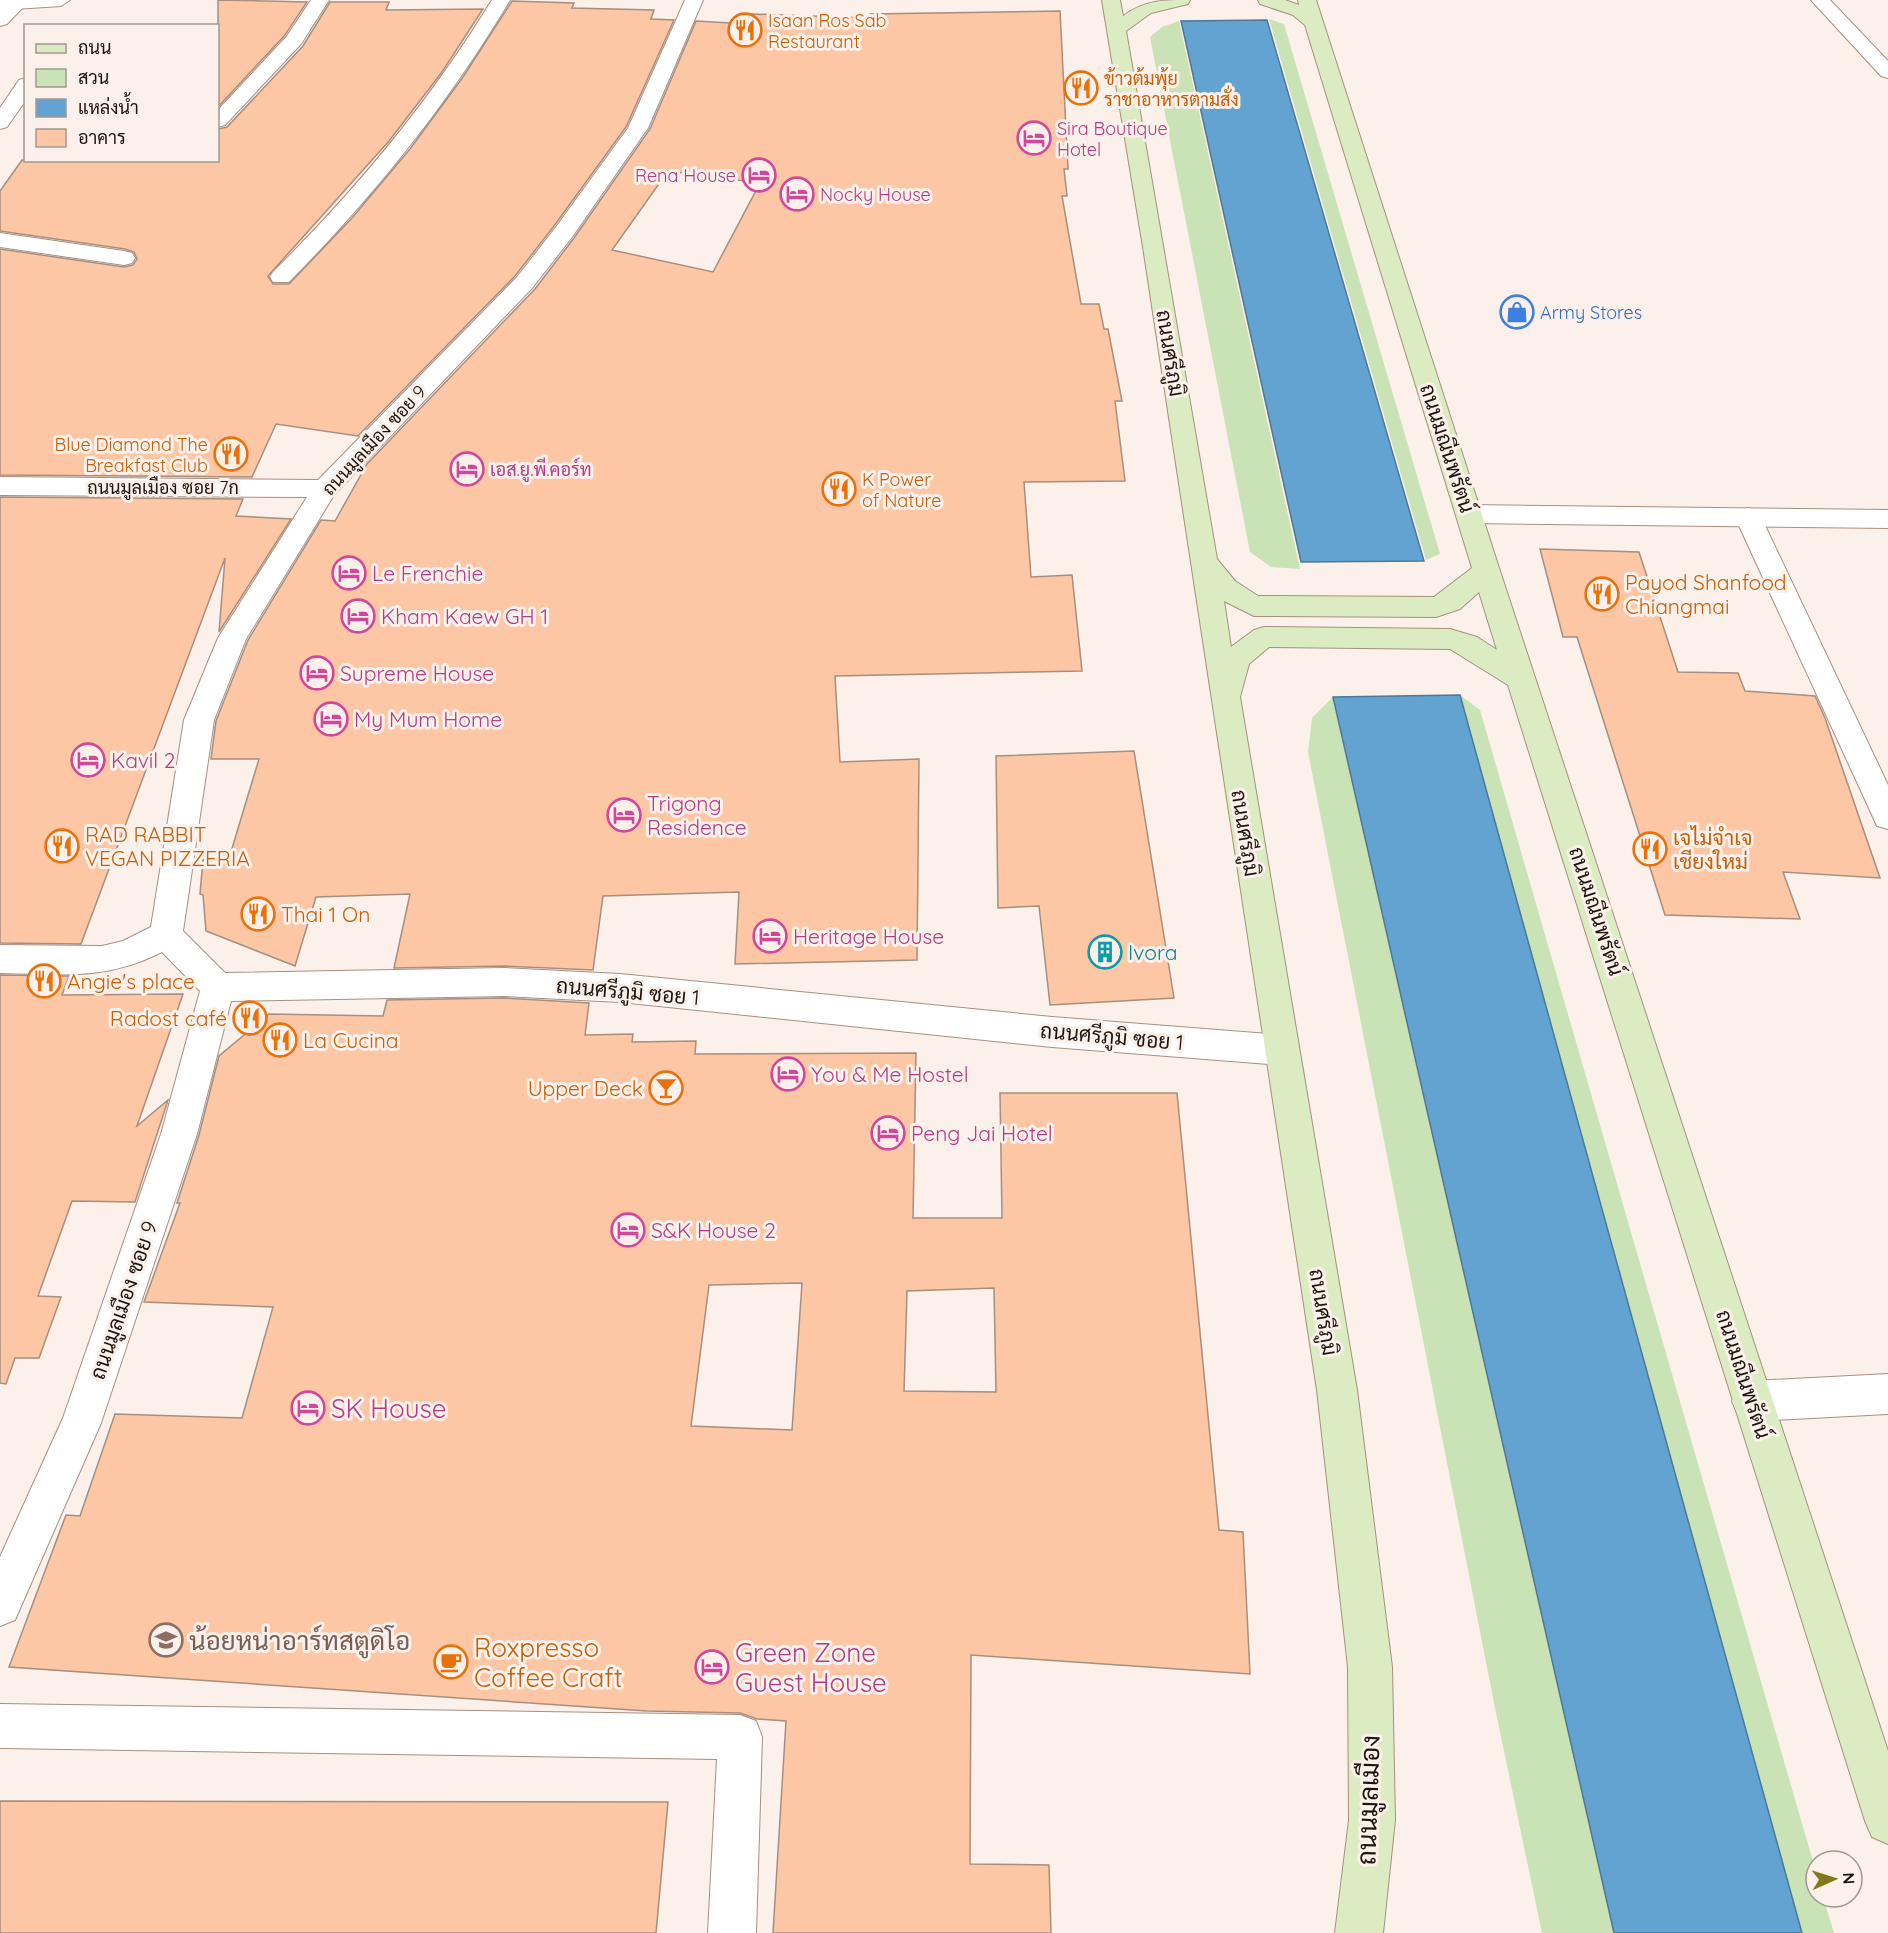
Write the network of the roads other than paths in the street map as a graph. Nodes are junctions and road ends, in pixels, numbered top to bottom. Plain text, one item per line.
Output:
1 (320, 0) edge
2 (501, 0) edge
3 (694, 0) edge
4 (1111, 0) edge
5 (1181, 0) edge
6 (1267, 0) edge
7 (1820, 0) edge
8 (19, 2) junction
9 (0, 4) edge
10 (68, 6) edge
11 (1310, 7) edge
12 (0, 20) edge
13 (1117, 29) junction
14 (1888, 72) edge
15 (24, 87) edge
16 (219, 120) edge
17 (0, 123) edge
18 (0, 240) edge
19 (124, 258) dead end
20 (281, 277) dead end
21 (0, 486) edge
22 (325, 489) junction
23 (1469, 514) junction
24 (1748, 517) junction
25 (1888, 519) edge
26 (1203, 559) junction
27 (1486, 571) junction
28 (1522, 680) junction
29 (1226, 703) junction
30 (1888, 817) edge
31 (166, 935) junction
32 (0, 959) edge
33 (218, 987) junction
34 (1281, 1050) junction
35 (1888, 1394) edge
36 (1752, 1401) junction
37 (0, 1605) edge
38 (1370, 1667) joint
39 (0, 1726) edge
40 (1888, 1821) edge
41 (732, 1933) edge
42 (1359, 1933) edge

1 - 16 street
2 - 20 street
3 - 22 street, ถนนมูลเมือง ซอย 9
4 - 13 main road, ถนนศรีภูมิ
5 - 13 main road
6 - 11 main road
7 - 14 street
8 - 9 street
8 - 10 street
8 - 12 street
11 - 23 main road, ถนนมณีนพรัตน์
13 - 26 main road, ถนนศรีภูมิ
15 - 17 street
18 - 19 street
21 - 22 street, ถนนมูลเมือง ซอย 7ก
22 - 31 street, ถนนมูลเมือง ซอย 9
23 - 24 street
23 - 27 main road, ถนนมณีนพรัตน์
24 - 25 street
24 - 30 street
26 - 27 main road
26 - 29 main road, ถนนศรีภูมิ
27 - 28 main road, ถนนมณีนพรัตน์
28 - 29 main road
28 - 36 main road, ถนนมณีนพรัตน์
29 - 34 main road, ถนนศรีภูมิ
31 - 32 street
31 - 33 street
33 - 34 street, ถนนศรีภูมิ ซอย 1
33 - 37 street, ถนนมูลเมือง ซอย 9
34 - 38 main road, ถนนศรีภูมิ
35 - 36 street
36 - 40 main road, ถนนมณีนพรัตน์
38 - 42 main road, ถนนมูลเมือง
39 - 41 street

